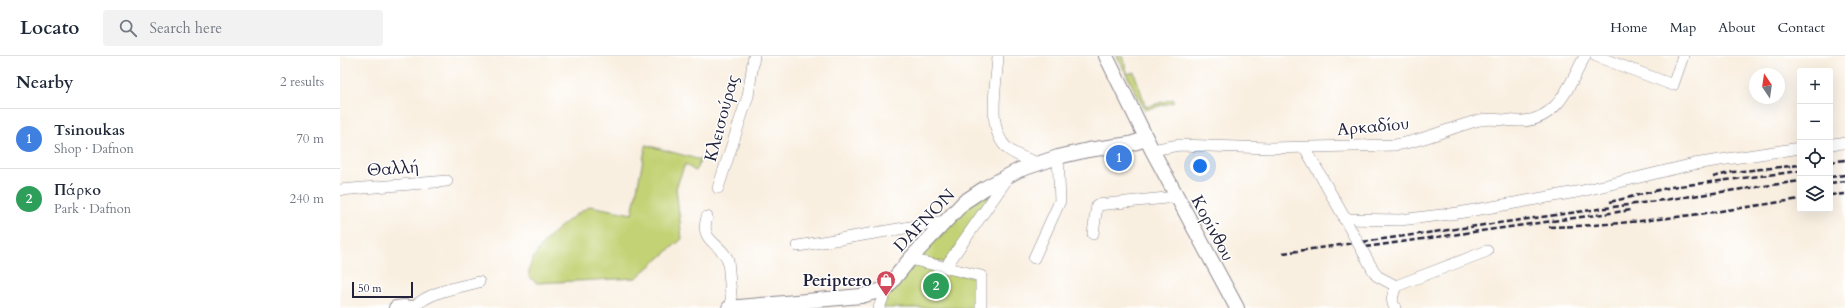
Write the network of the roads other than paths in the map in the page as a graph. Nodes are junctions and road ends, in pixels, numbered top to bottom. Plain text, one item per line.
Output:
1 (754, 56) edge
2 (998, 56) edge
3 (1106, 56) edge
4 (1585, 56) edge
5 (1596, 56) edge
6 (1683, 56) edge
7 (1845, 143) edge
8 (1833, 144) edge
9 (1149, 145) junction
10 (1305, 148) junction
11 (1797, 148) edge
12 (1058, 157) junction
13 (1038, 163) junction
14 (1008, 175) junction
15 (447, 181) dead end
16 (718, 188) dead end
17 (340, 190) edge
18 (1176, 197) junction
19 (708, 217) dead end
20 (946, 221) junction
21 (1346, 222) junction
22 (1093, 234) dead end
23 (798, 246) dead end
24 (1487, 251) dead end
25 (1034, 258) dead end
26 (910, 259) junction
27 (949, 262) dead end
28 (479, 282) dead end
29 (1396, 286) junction
30 (880, 291) junction
31 (396, 308) edge
32 (412, 308) edge
33 (729, 308) edge
34 (732, 308) edge
35 (879, 308) edge
36 (981, 308) edge
37 (1237, 308) edge
38 (1395, 308) edge

1 - 16 street, Κλεισούρας
2 - 13 street
3 - 9 main road, Κορίνθου
4 - 10 street, Αρκαδίου
5 - 6 street
7 - 8 street
9 - 10 street, Αρκαδίου
9 - 12 main road, DAFNON
9 - 18 main road, Κορίνθου
10 - 21 street
11 - 21 street
12 - 13 main road, DAFNON
12 - 25 street
13 - 14 main road, DAFNON
14 - 20 main road, DAFNON
14 - 27 street
15 - 17 street, Θαλλή
18 - 22 street
18 - 37 main road, Κορίνθου
19 - 34 street
20 - 23 street
20 - 26 main road, DAFNON
21 - 29 street, bridge
24 - 29 street
26 - 30 main road, DAFNON
26 - 36 street
28 - 32 street
29 - 38 street
30 - 34 main road
30 - 35 street
31 - 32 main road
33 - 34 main road

